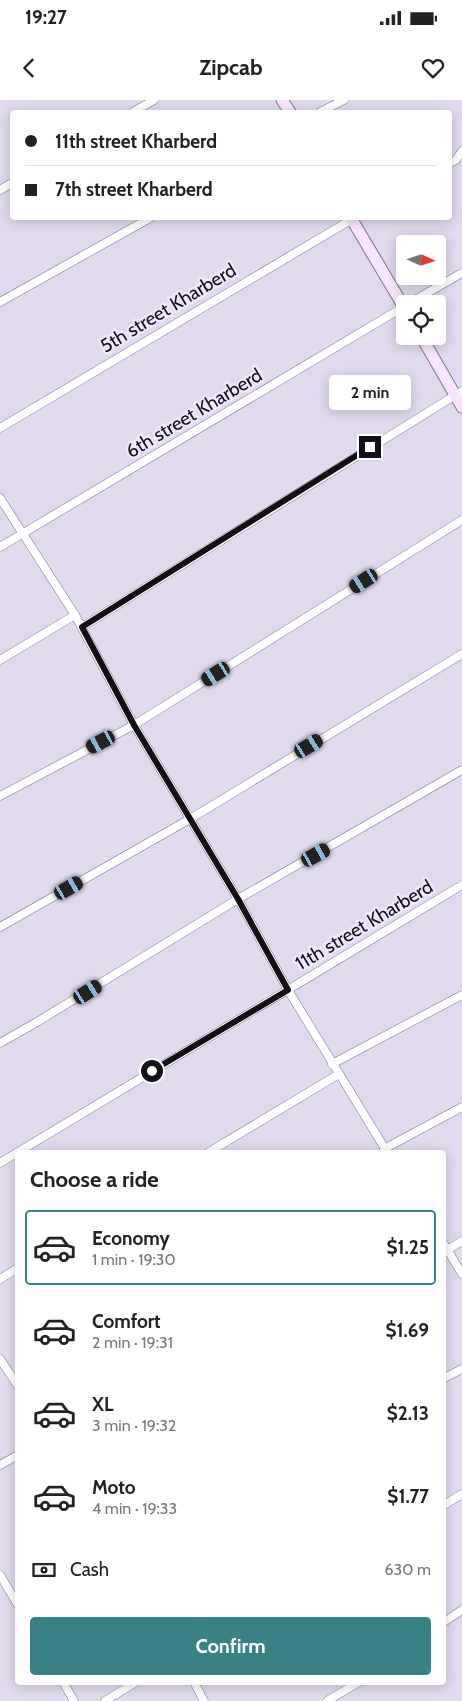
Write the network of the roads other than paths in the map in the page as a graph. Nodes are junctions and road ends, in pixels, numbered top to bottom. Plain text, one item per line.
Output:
1 (154, 100) edge
2 (344, 100) edge
3 (136, 110) edge
4 (324, 110) edge
5 (462, 151) edge
6 (452, 162) edge
7 (146, 220) edge
8 (349, 220) edge
9 (353, 220) edge
10 (462, 273) edge
11 (398, 295) edge
12 (424, 295) edge
13 (0, 302) edge
14 (396, 311) edge
15 (427, 345) edge
16 (459, 392) edge
17 (462, 406) edge
18 (0, 428) edge
19 (0, 498) edge
20 (462, 520) edge
21 (22, 534) junction
22 (0, 547) edge
23 (75, 615) junction
24 (82, 627) junction
25 (462, 654) edge
26 (0, 660) edge
27 (134, 725) junction
28 (462, 770) edge
29 (0, 796) edge
30 (190, 818) junction
31 (462, 885) edge
32 (238, 899) junction
33 (0, 927) edge
34 (288, 990) junction
35 (462, 995) edge
36 (0, 1043) edge
37 (332, 1064) junction
38 (339, 1074) junction
39 (462, 1107) edge
40 (22, 1150) edge
41 (212, 1150) edge
42 (385, 1150) edge
43 (15, 1154) edge
44 (0, 1163) edge
45 (462, 1241) edge
46 (446, 1249) edge
47 (446, 1250) edge
48 (15, 1270) edge
49 (462, 1274) edge
50 (0, 1279) edge
51 (0, 1359) edge
52 (462, 1369) edge
53 (446, 1377) edge
54 (15, 1383) edge
55 (15, 1457) edge
56 (0, 1465) edge
57 (462, 1494) edge
58 (446, 1504) edge
59 (0, 1575) edge
60 (15, 1600) edge
61 (462, 1610) edge
62 (446, 1621) edge
63 (66, 1685) edge
64 (131, 1685) edge
65 (196, 1685) edge
66 (354, 1685) edge
67 (74, 1701) edge
68 (105, 1701) edge
69 (204, 1701) edge
70 (327, 1701) edge

1 - 3 street
2 - 4 street
5 - 6 street
7 - 13 street
8 - 18 street, 5th street Kharberd
9 - 11 street
10 - 12 street, 6th street Kharberd
14 - 21 street, 6th street Kharberd
15 - 16 street
16 - 17 street
16 - 24 street
19 - 21 street
20 - 27 street
21 - 22 street, 6th street Kharberd
21 - 23 street
23 - 24 street
23 - 26 street
24 - 27 street
25 - 30 street
27 - 29 street
27 - 30 street
28 - 32 street
30 - 32 street
30 - 33 street
31 - 34 street, 11th street Kharberd
32 - 34 street
32 - 36 street
34 - 37 street
34 - 40 street, 11th street Kharberd
35 - 37 street
37 - 38 street
38 - 41 street
38 - 42 street
39 - 42 street
43 - 44 street, 11th street Kharberd
45 - 46 street
47 - 49 street
48 - 50 street
51 - 54 street
52 - 53 street
55 - 56 street
57 - 58 street
59 - 60 street
61 - 62 street
63 - 67 street
64 - 68 street
65 - 69 street
66 - 70 street

